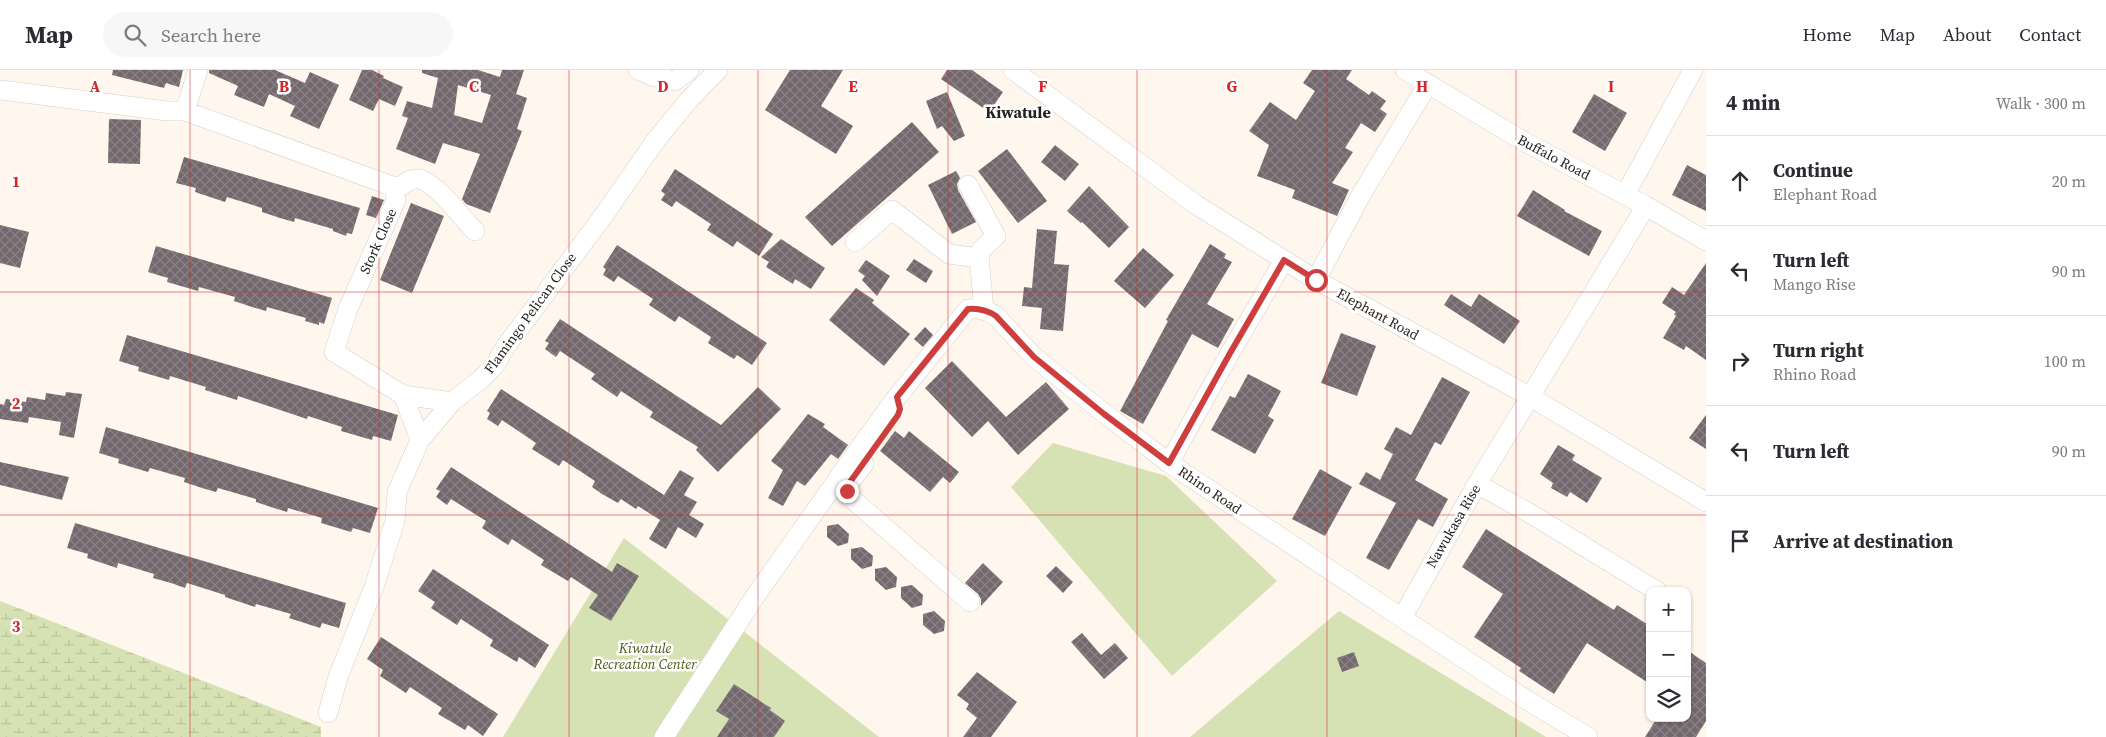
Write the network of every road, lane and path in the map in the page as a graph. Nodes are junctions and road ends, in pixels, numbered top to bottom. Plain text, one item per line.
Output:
1 (198, 70) edge
2 (638, 70) edge
3 (689, 70) edge
4 (718, 70) edge
5 (1013, 70) edge
6 (1405, 70) edge
7 (1693, 70) edge
8 (1428, 84) junction
9 (0, 90) edge
10 (185, 110) junction
11 (968, 185) dead end
12 (395, 192) junction
13 (1626, 195) junction
14 (1646, 206) junction
15 (475, 232) dead end
16 (1706, 241) edge
17 (855, 242) dead end
18 (979, 258) junction
19 (1284, 260) junction
20 (1316, 280) junction
21 (976, 310) junction
22 (403, 395) junction
23 (1529, 396) junction
24 (897, 397) junction
25 (452, 402) junction
26 (420, 440) junction
27 (1169, 463) junction
28 (1477, 484) junction
29 (1706, 502) edge
30 (1650, 587) edge
31 (970, 602) dead end
32 (1402, 618) junction
33 (328, 712) dead end
34 (664, 737) edge
35 (1588, 737) edge

1 - 10 street
2 - 3 street
4 - 25 street, Flamingo Pelican Close
5 - 19 street, Elephant Road
6 - 8 street, Buffalo Road
7 - 13 street
8 - 13 street, Buffalo Road
8 - 20 street
9 - 10 street
10 - 12 street, Stork Close
11 - 18 street
12 - 15 street
12 - 22 street, Stork Close
13 - 14 street, Buffalo Road
14 - 16 street, Buffalo Road
14 - 23 street, Nawukasa Rise
17 - 18 street
18 - 21 street
19 - 20 street, Elephant Road
19 - 27 street
20 - 23 street, Elephant Road
21 - 24 street
21 - 27 street, Rhino Road
22 - 25 street, Stork Close
22 - 26 street
23 - 28 street, Nawukasa Rise
23 - 29 street, Elephant Road
24 - 31 street
24 - 34 street
25 - 26 street, Flamingo Pelican Close
26 - 33 street, Flamingo Pelican Close
27 - 32 street, Rhino Road
28 - 30 street
28 - 32 street, Nawukasa Rise
32 - 35 street

